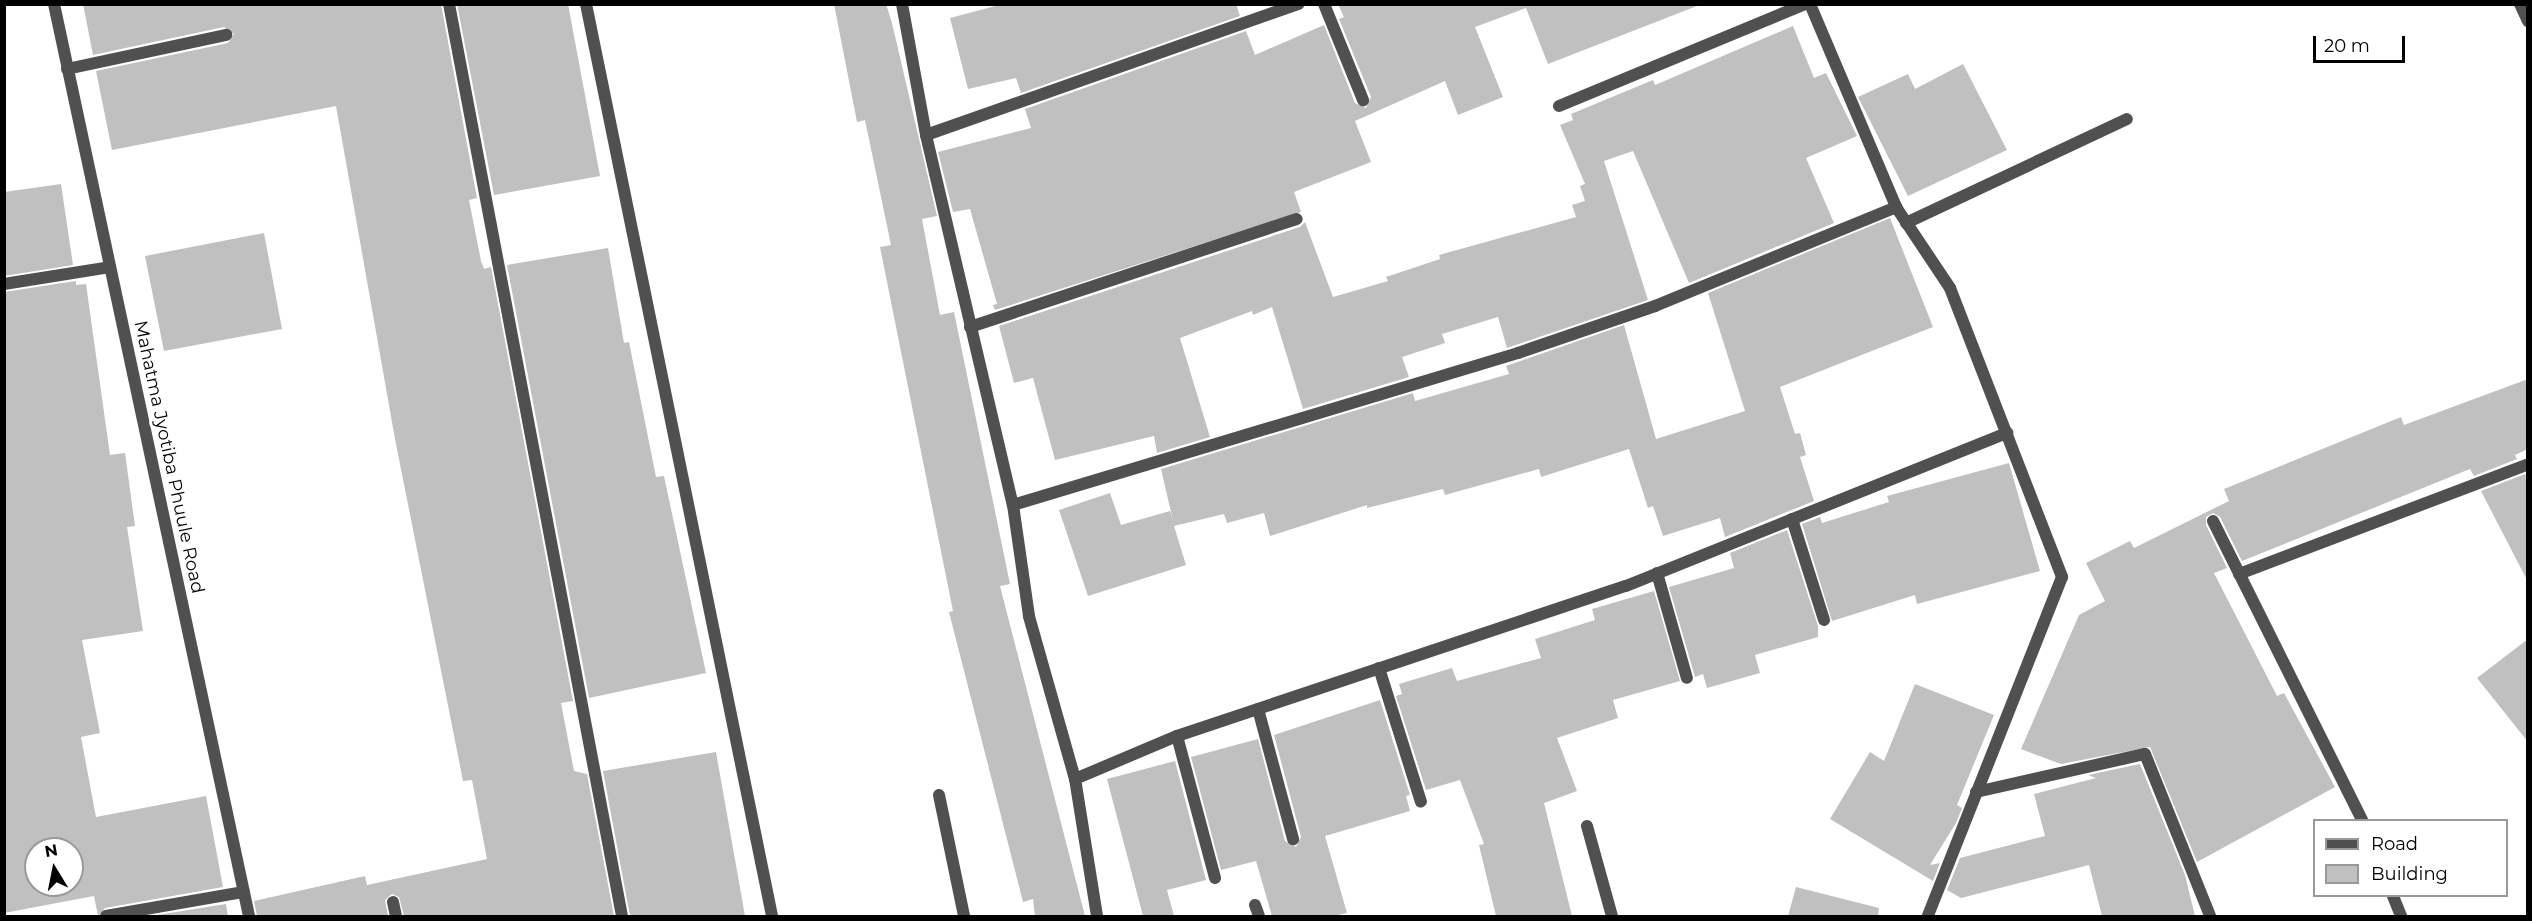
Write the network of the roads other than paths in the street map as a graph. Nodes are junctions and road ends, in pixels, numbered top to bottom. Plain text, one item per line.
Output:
1 (54, 4) edge
2 (449, 4) edge
3 (586, 4) edge
4 (902, 4) edge
5 (1299, 4) edge
6 (1324, 4) edge
7 (1808, 4) edge
8 (2520, 4) edge
9 (2528, 21) edge
10 (226, 35) dead end
11 (67, 69) junction
12 (1363, 100) dead end
13 (1559, 106) dead end
14 (2127, 118) dead end
15 (926, 135) junction
16 (1896, 207) junction
17 (1297, 219) dead end
18 (1906, 223) junction
19 (110, 267) junction
20 (4, 284) edge
21 (970, 327) junction
22 (2007, 433) junction
23 (2528, 464) edge
24 (1013, 506) junction
25 (1792, 519) junction
26 (2213, 521) dead end
27 (1657, 573) junction
28 (2239, 574) junction
29 (1824, 621) dead end
30 (1379, 668) junction
31 (1687, 678) dead end
32 (1258, 709) junction
33 (1177, 736) junction
34 (1075, 779) junction
35 (1976, 792) junction
36 (939, 795) dead end
37 (1421, 802) dead end
38 (2362, 819) edge
39 (1587, 826) dead end
40 (1293, 839) dead end
41 (1215, 878) dead end
42 (244, 892) junction
43 (2393, 897) edge
44 (393, 902) dead end
45 (106, 916) edge
46 (249, 916) edge
47 (396, 916) edge
48 (622, 916) edge
49 (772, 916) edge
50 (964, 916) edge
51 (1097, 916) edge
52 (1612, 916) edge
53 (1928, 916) edge
54 (2210, 916) edge
55 (2401, 916) edge

1 - 11 street, Mahatma Jyotiba Phuule Road
2 - 48 street
3 - 49 street
4 - 15 street
5 - 15 street
6 - 12 street
7 - 13 street
7 - 16 street
8 - 9 street
10 - 11 street
11 - 19 street, Mahatma Jyotiba Phuule Road
14 - 18 street
15 - 21 street
16 - 18 street
16 - 24 street
17 - 21 street
18 - 22 street
19 - 20 street
19 - 42 street, Mahatma Jyotiba Phuule Road
21 - 24 street
22 - 25 street
22 - 35 street
23 - 28 street
24 - 34 street
25 - 27 street
25 - 29 street
26 - 28 street
27 - 30 street
27 - 31 street
28 - 38 street
30 - 32 street
30 - 37 street
32 - 33 street
32 - 40 street
33 - 34 street
33 - 41 street
34 - 51 street
35 - 53 street
35 - 54 street
36 - 50 street
39 - 52 street
42 - 45 street
42 - 46 street, Mahatma Jyotiba Phuule Road
43 - 55 street
44 - 47 street

